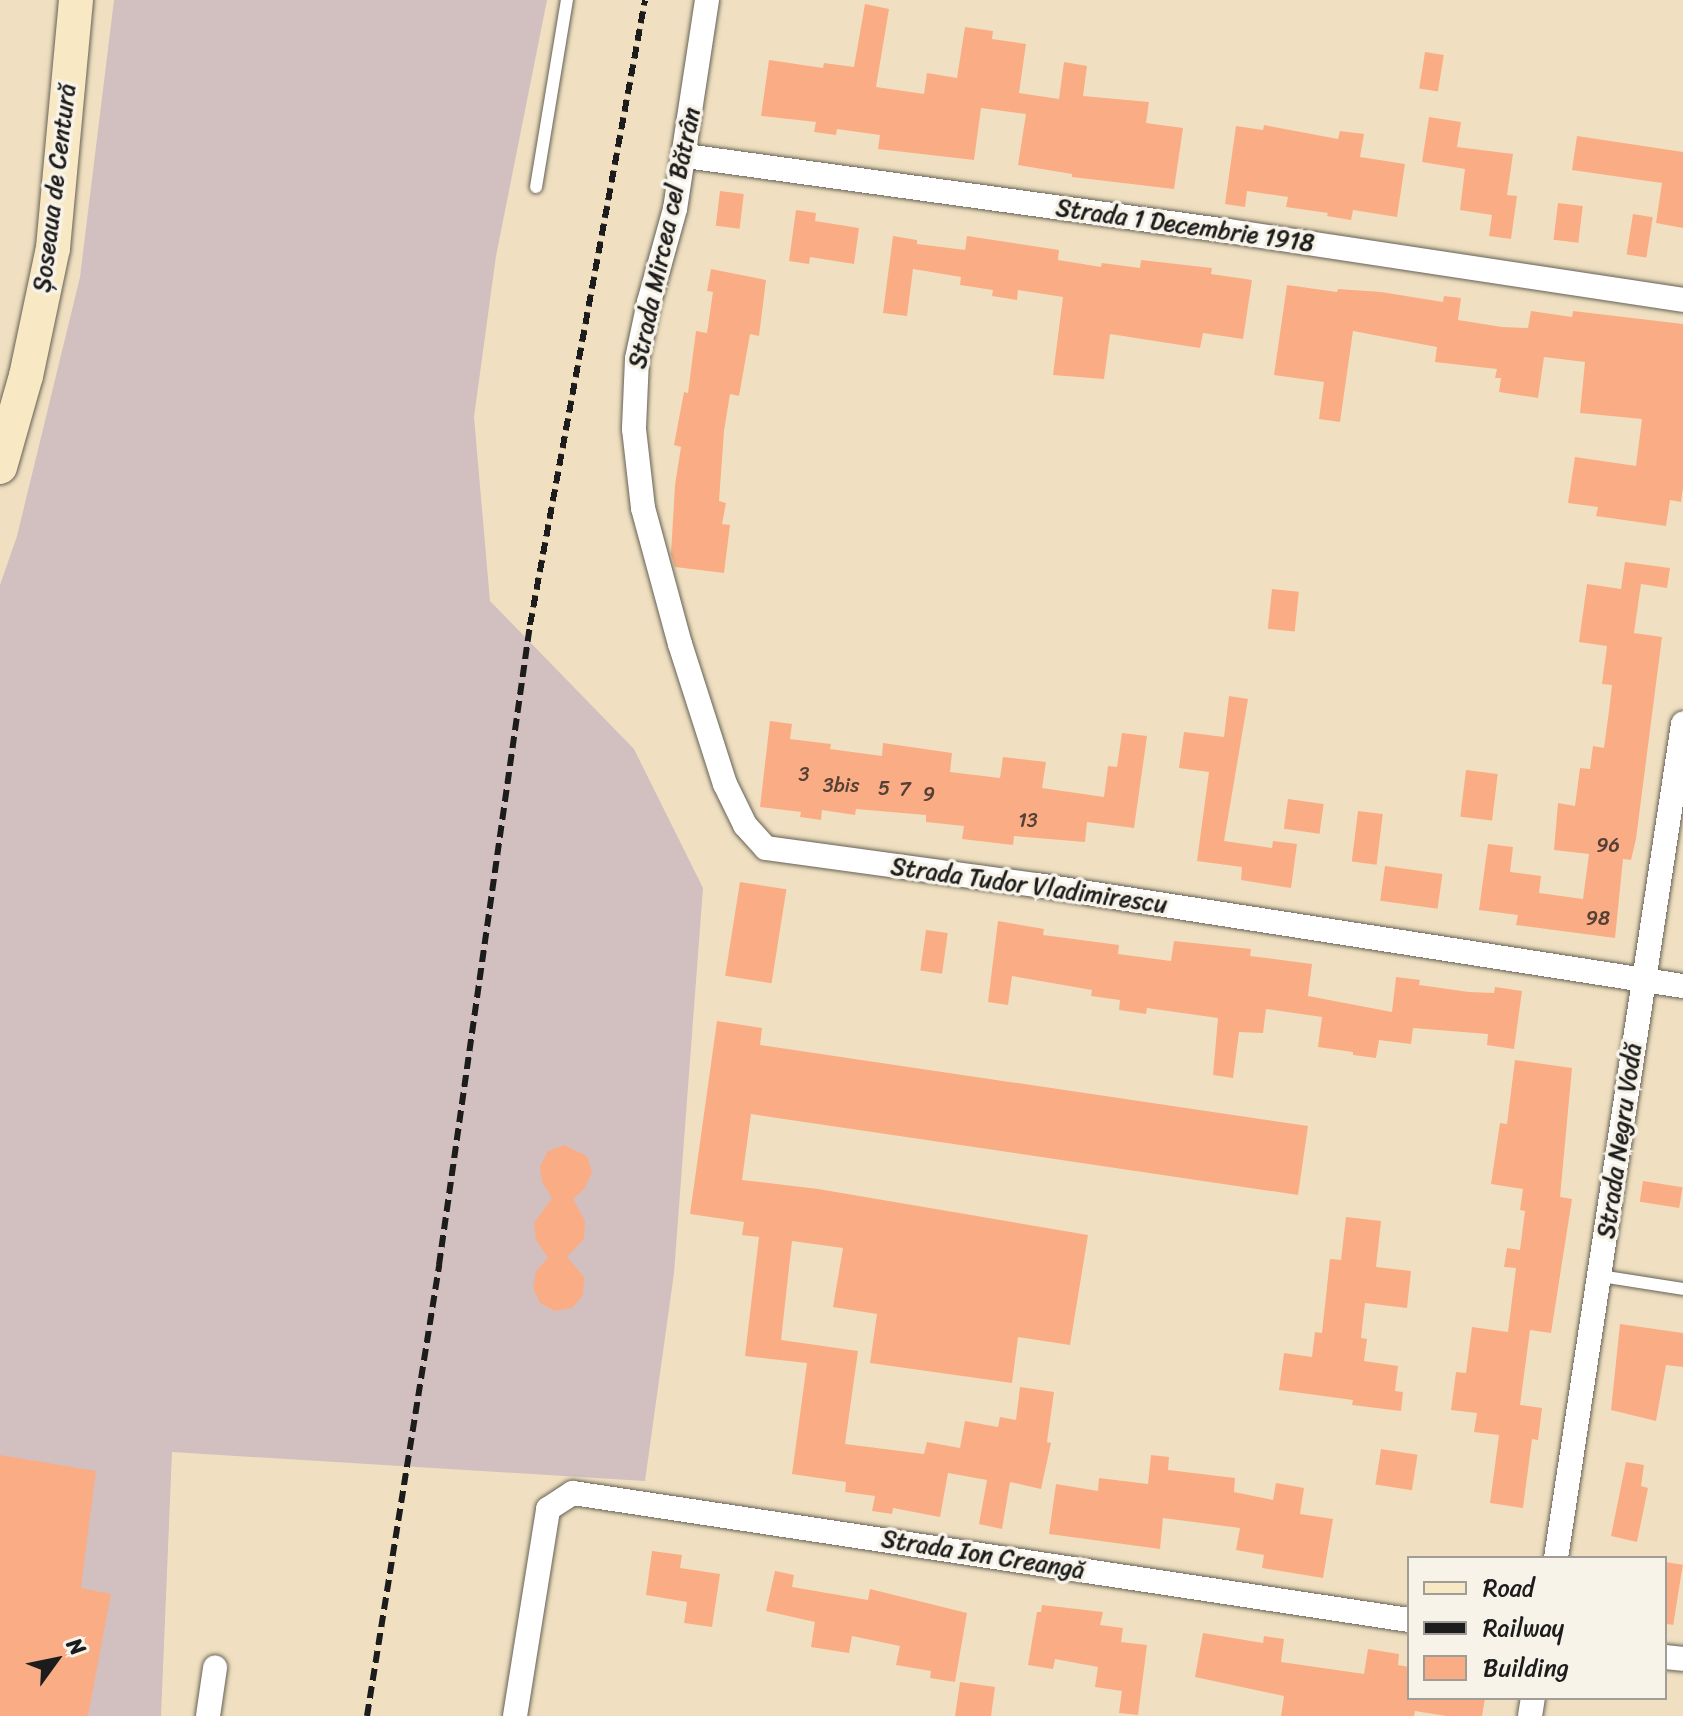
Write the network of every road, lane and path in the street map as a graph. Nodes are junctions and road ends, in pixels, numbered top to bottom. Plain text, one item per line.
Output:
1 (76, 0) edge
2 (567, 0) edge
3 (707, 0) edge
4 (686, 156) junction
5 (536, 187) dead end
6 (1683, 300) edge
7 (0, 467) edge
8 (639, 477) joint
9 (1683, 724) edge
10 (1644, 980) junction
11 (1683, 986) edge
12 (1601, 1276) junction
13 (1683, 1289) edge
14 (1556, 1556) edge
15 (1407, 1620) edge
16 (215, 1668) dead end
17 (208, 1716) edge
18 (515, 1716) edge

1 - 7 main road, Șoseaua de Centură
2 - 5 lane
3 - 4 street, Strada Mircea cel Bătrân
4 - 6 street, Strada 1 Decembrie 1918
4 - 8 street, Strada Mircea cel Bătrân
8 - 10 street, Strada Tudor Vladimirescu
9 - 10 street, Strada Negru Vodă
10 - 11 street, Strada Tudor Vladimirescu
10 - 12 street, Strada Negru Vodă
12 - 13 lane
12 - 14 street, Strada Negru Vodă
15 - 18 street, Strada Ion Creangă
16 - 17 street

